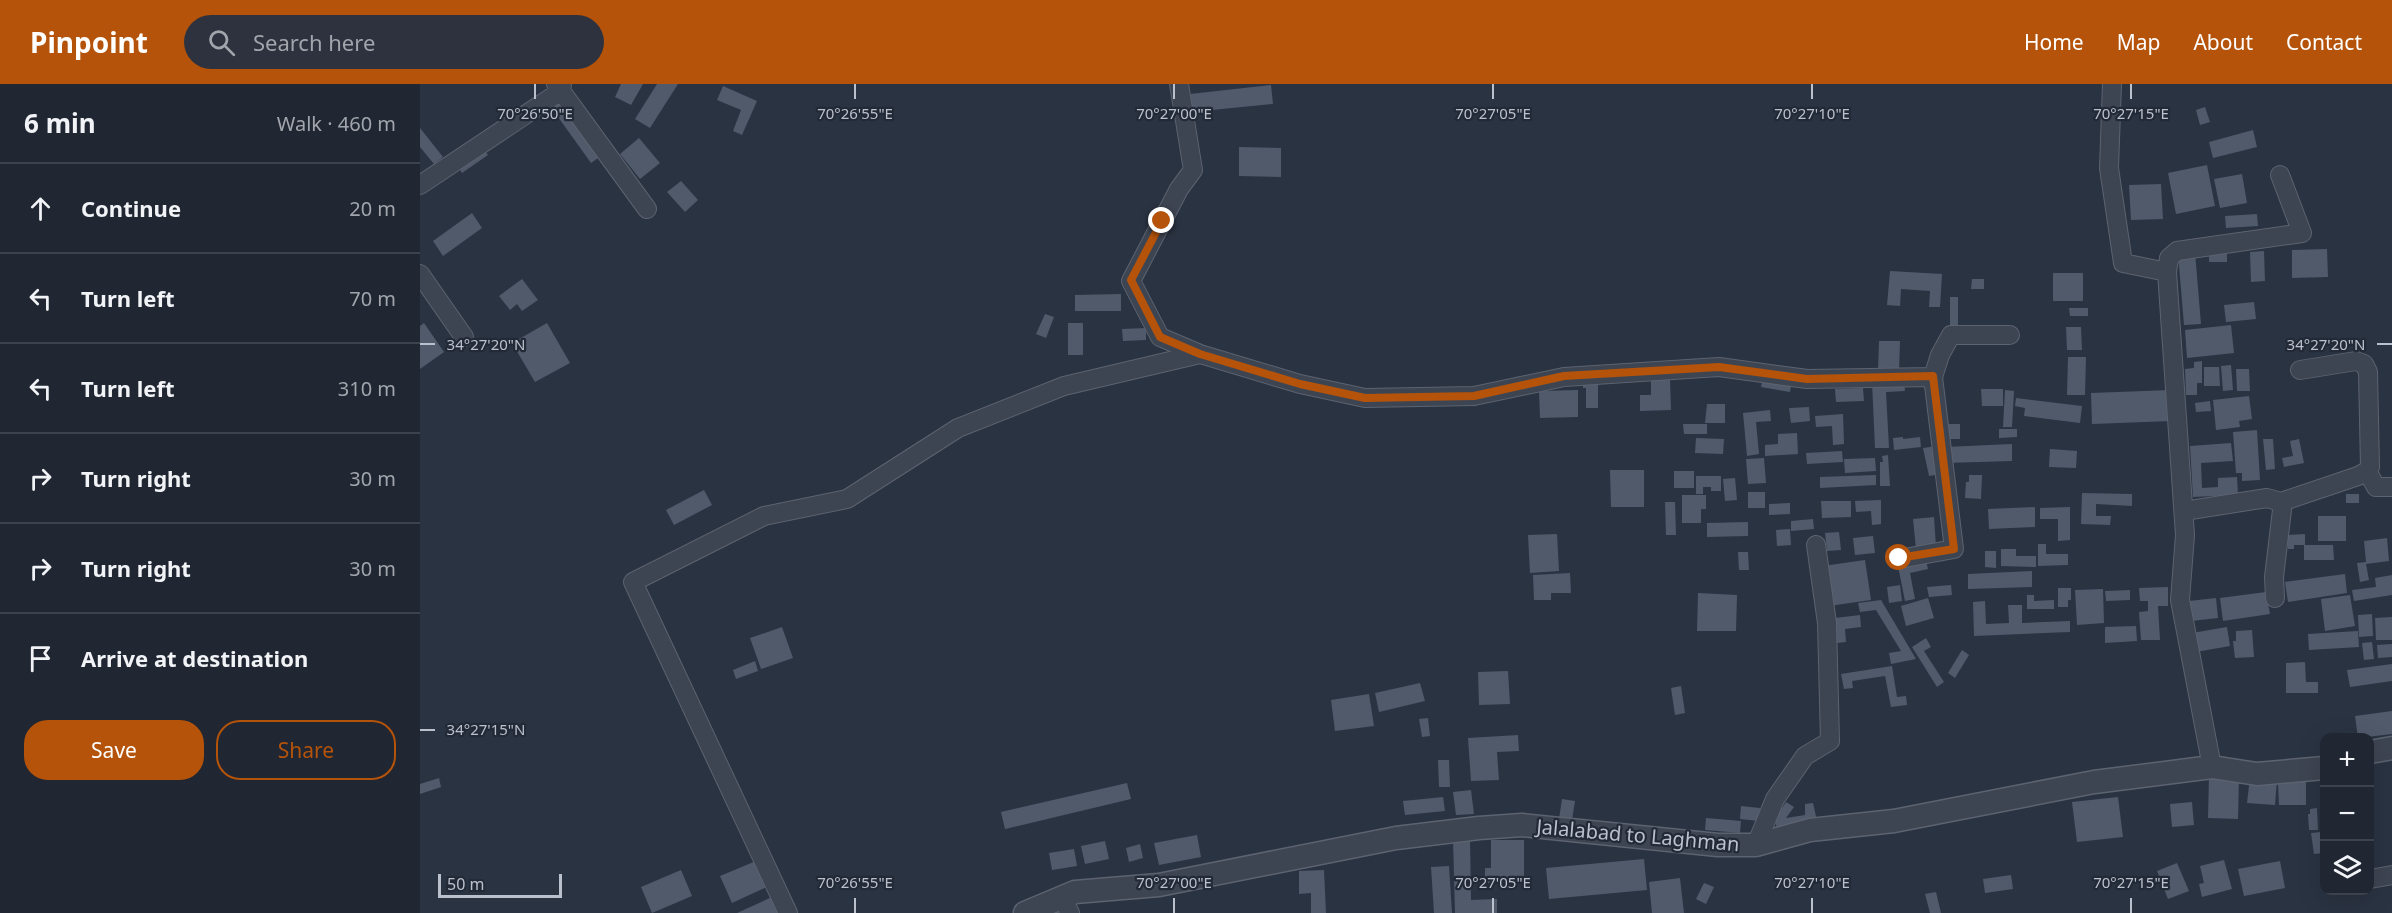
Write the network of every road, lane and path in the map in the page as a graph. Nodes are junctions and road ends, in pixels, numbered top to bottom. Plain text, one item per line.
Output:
1 (1179, 84) edge
2 (2112, 84) edge
3 (560, 86) edge
4 (2280, 175) dead end
5 (420, 185) edge
6 (647, 209) dead end
7 (2167, 272) junction
8 (420, 274) edge
9 (2010, 335) dead end
10 (464, 337) dead end
11 (1200, 354) junction
12 (2300, 370) dead end
13 (1933, 376) junction
14 (2367, 471) junction
15 (2392, 487) edge
16 (2281, 502) junction
17 (2184, 511) junction
18 (1816, 545) dead end
19 (1899, 558) dead end
20 (2275, 598) dead end
21 (2392, 748) edge
22 (2374, 751) edge
23 (2212, 767) junction
24 (2320, 768) edge
25 (1756, 845) junction
26 (2392, 876) edge
27 (2374, 878) edge
28 (1066, 905) edge
29 (789, 913) edge
30 (1025, 913) edge

1 - 11 street
2 - 7 street
3 - 5 street
3 - 6 street
4 - 7 street
7 - 17 street
8 - 10 street
9 - 13 street
11 - 13 street
11 - 29 street
12 - 14 street
13 - 19 street
14 - 15 street
14 - 16 street
16 - 17 street
16 - 20 street
17 - 23 street
18 - 25 street
21 - 22 street
23 - 24 street, Jalalabad to Laghman
23 - 25 street, Jalalabad to Laghman
25 - 28 street, Jalalabad to Laghman
26 - 27 street
28 - 30 street, Jalalabad to Laghman

